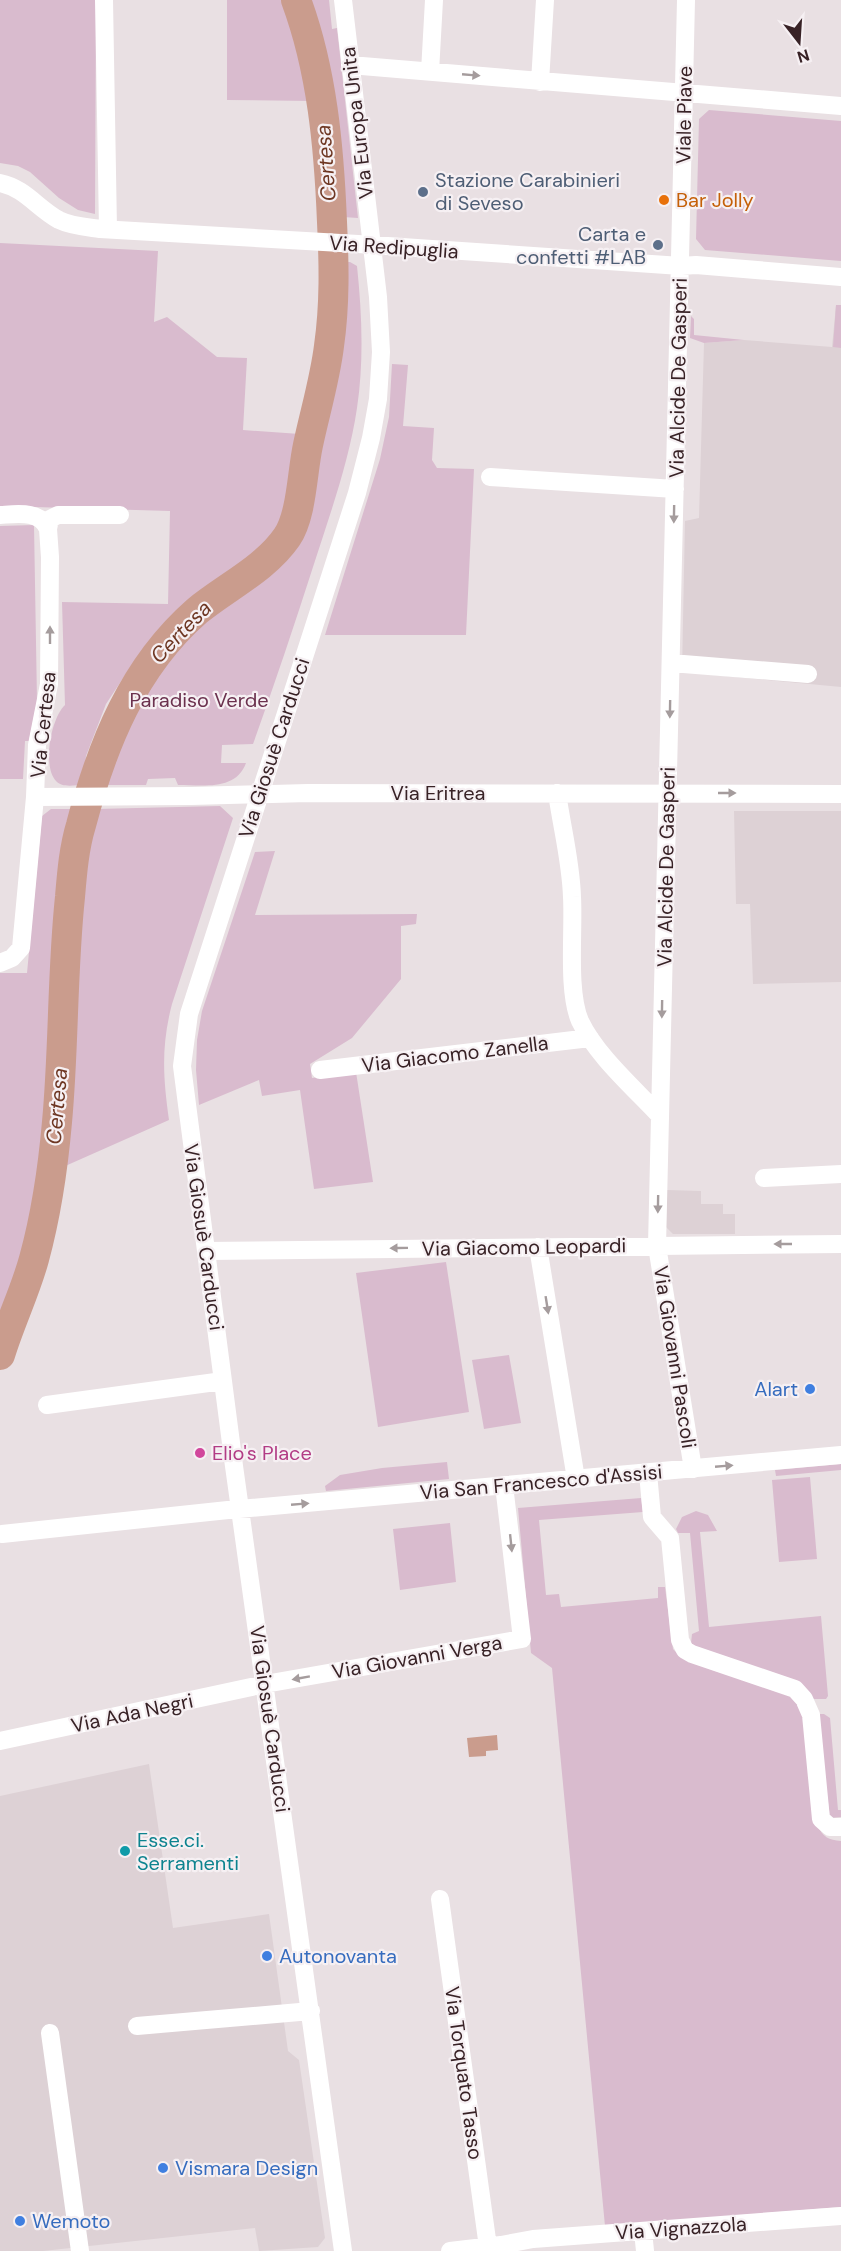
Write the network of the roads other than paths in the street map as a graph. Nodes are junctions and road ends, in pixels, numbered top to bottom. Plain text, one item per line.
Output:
1 (104, 0) edge
2 (343, 0) edge
3 (434, 0) edge
4 (545, 0) edge
5 (686, 0) edge
6 (350, 65) junction
7 (430, 72) junction
8 (540, 82) junction
9 (684, 93) junction
10 (841, 106) edge
11 (0, 183) edge
12 (108, 229) junction
13 (371, 245) junction
14 (681, 267) junction
15 (841, 277) edge
16 (490, 477) dead end
17 (675, 489) junction
18 (0, 514) edge
19 (120, 515) dead end
20 (48, 529) junction
21 (671, 663) junction
22 (808, 674) dead end
23 (557, 793) junction
24 (668, 793) junction
25 (259, 794) junction
26 (841, 794) edge
27 (35, 797) junction
28 (0, 963) edge
29 (590, 1038) junction
30 (320, 1070) dead end
31 (660, 1116) junction
32 (841, 1173) edge
33 (764, 1178) dead end
34 (841, 1244) edge
35 (657, 1246) junction
36 (538, 1247) junction
37 (206, 1251) junction
38 (223, 1382) junction
39 (47, 1405) dead end
40 (841, 1455) edge
41 (693, 1469) junction
42 (648, 1473) junction
43 (576, 1479) junction
44 (504, 1485) junction
45 (241, 1509) junction
46 (2, 1534) dead end
47 (265, 1684) junction
48 (0, 1742) edge
49 (841, 1827) edge
50 (440, 1899) dead end
51 (310, 2011) junction
52 (137, 2026) dead end
53 (50, 2033) dead end
54 (841, 2216) edge
55 (643, 2231) junction
56 (497, 2248) edge
57 (80, 2251) edge
58 (343, 2251) edge
59 (450, 2251) edge
60 (645, 2251) edge

1 - 12 street
2 - 6 street, Via Europa Unita
3 - 7 street
4 - 8 street
5 - 9 street, Viale Piave
6 - 7 street
6 - 13 street, Via Europa Unita
7 -> 8 street
8 - 9 street
9 - 10 street
9 - 14 street, Viale Piave
11 - 12 street, Via Redipuglia
12 - 13 street, Via Redipuglia
13 - 14 street, Via Redipuglia
13 - 25 street, Via Giosuè Carducci
14 - 15 street, Via Redipuglia
14 - 17 street, Via Alcide De Gasperi
16 - 17 street, Via Alcide De Gasperi
17 -> 21 street, Via Alcide De Gasperi
18 - 20 street
19 - 20 street
27 -> 20 street, Via Certesa
21 - 22 street
21 -> 24 street, Via Alcide De Gasperi
23 - 24 street, Via Eritrea
23 - 25 street, Via Eritrea
23 - 29 street
24 -> 26 street, Via Eritrea
24 -> 31 street, Via Alcide De Gasperi
25 - 27 street, Via Eritrea
25 - 37 street, Via Giosuè Carducci
27 - 28 street, Via Certesa
29 - 30 street, Via Giacomo Zanella
29 - 31 street
31 -> 35 street, Via Alcide De Gasperi
32 - 33 street
34 -> 35 street, Via Giacomo Leopardi
35 - 36 street, Via Giacomo Leopardi
35 - 41 street, Via Giovanni Pascoli
36 -> 37 street, Via Giacomo Leopardi
36 -> 43 street
37 - 38 street, Via Giosuè Carducci
38 - 39 street
38 - 45 street, Via Giosuè Carducci
41 -> 40 street, Via San Francesco d'Assisi
41 - 42 street, Via San Francesco d'Assisi
42 - 43 street, Via San Francesco d'Assisi
42 - 49 street
43 - 44 street, Via San Francesco d'Assisi
45 -> 44 street, Via San Francesco d'Assisi
44 -> 47 street, Via Giovanni Verga
45 - 46 street, Via San Francesco d'Assisi
45 - 47 street, Via Giosuè Carducci
47 - 48 street, Via Ada Negri
47 - 51 street, Via Giosuè Carducci
50 - 56 street, Via Torquato Tasso
51 - 52 street
51 - 58 street, Via Giosuè Carducci
53 - 57 street
54 - 55 street, Via Vignazzola
55 - 56 street, Via Vignazzola
55 - 60 street
56 - 59 street, Via Vignazzola

